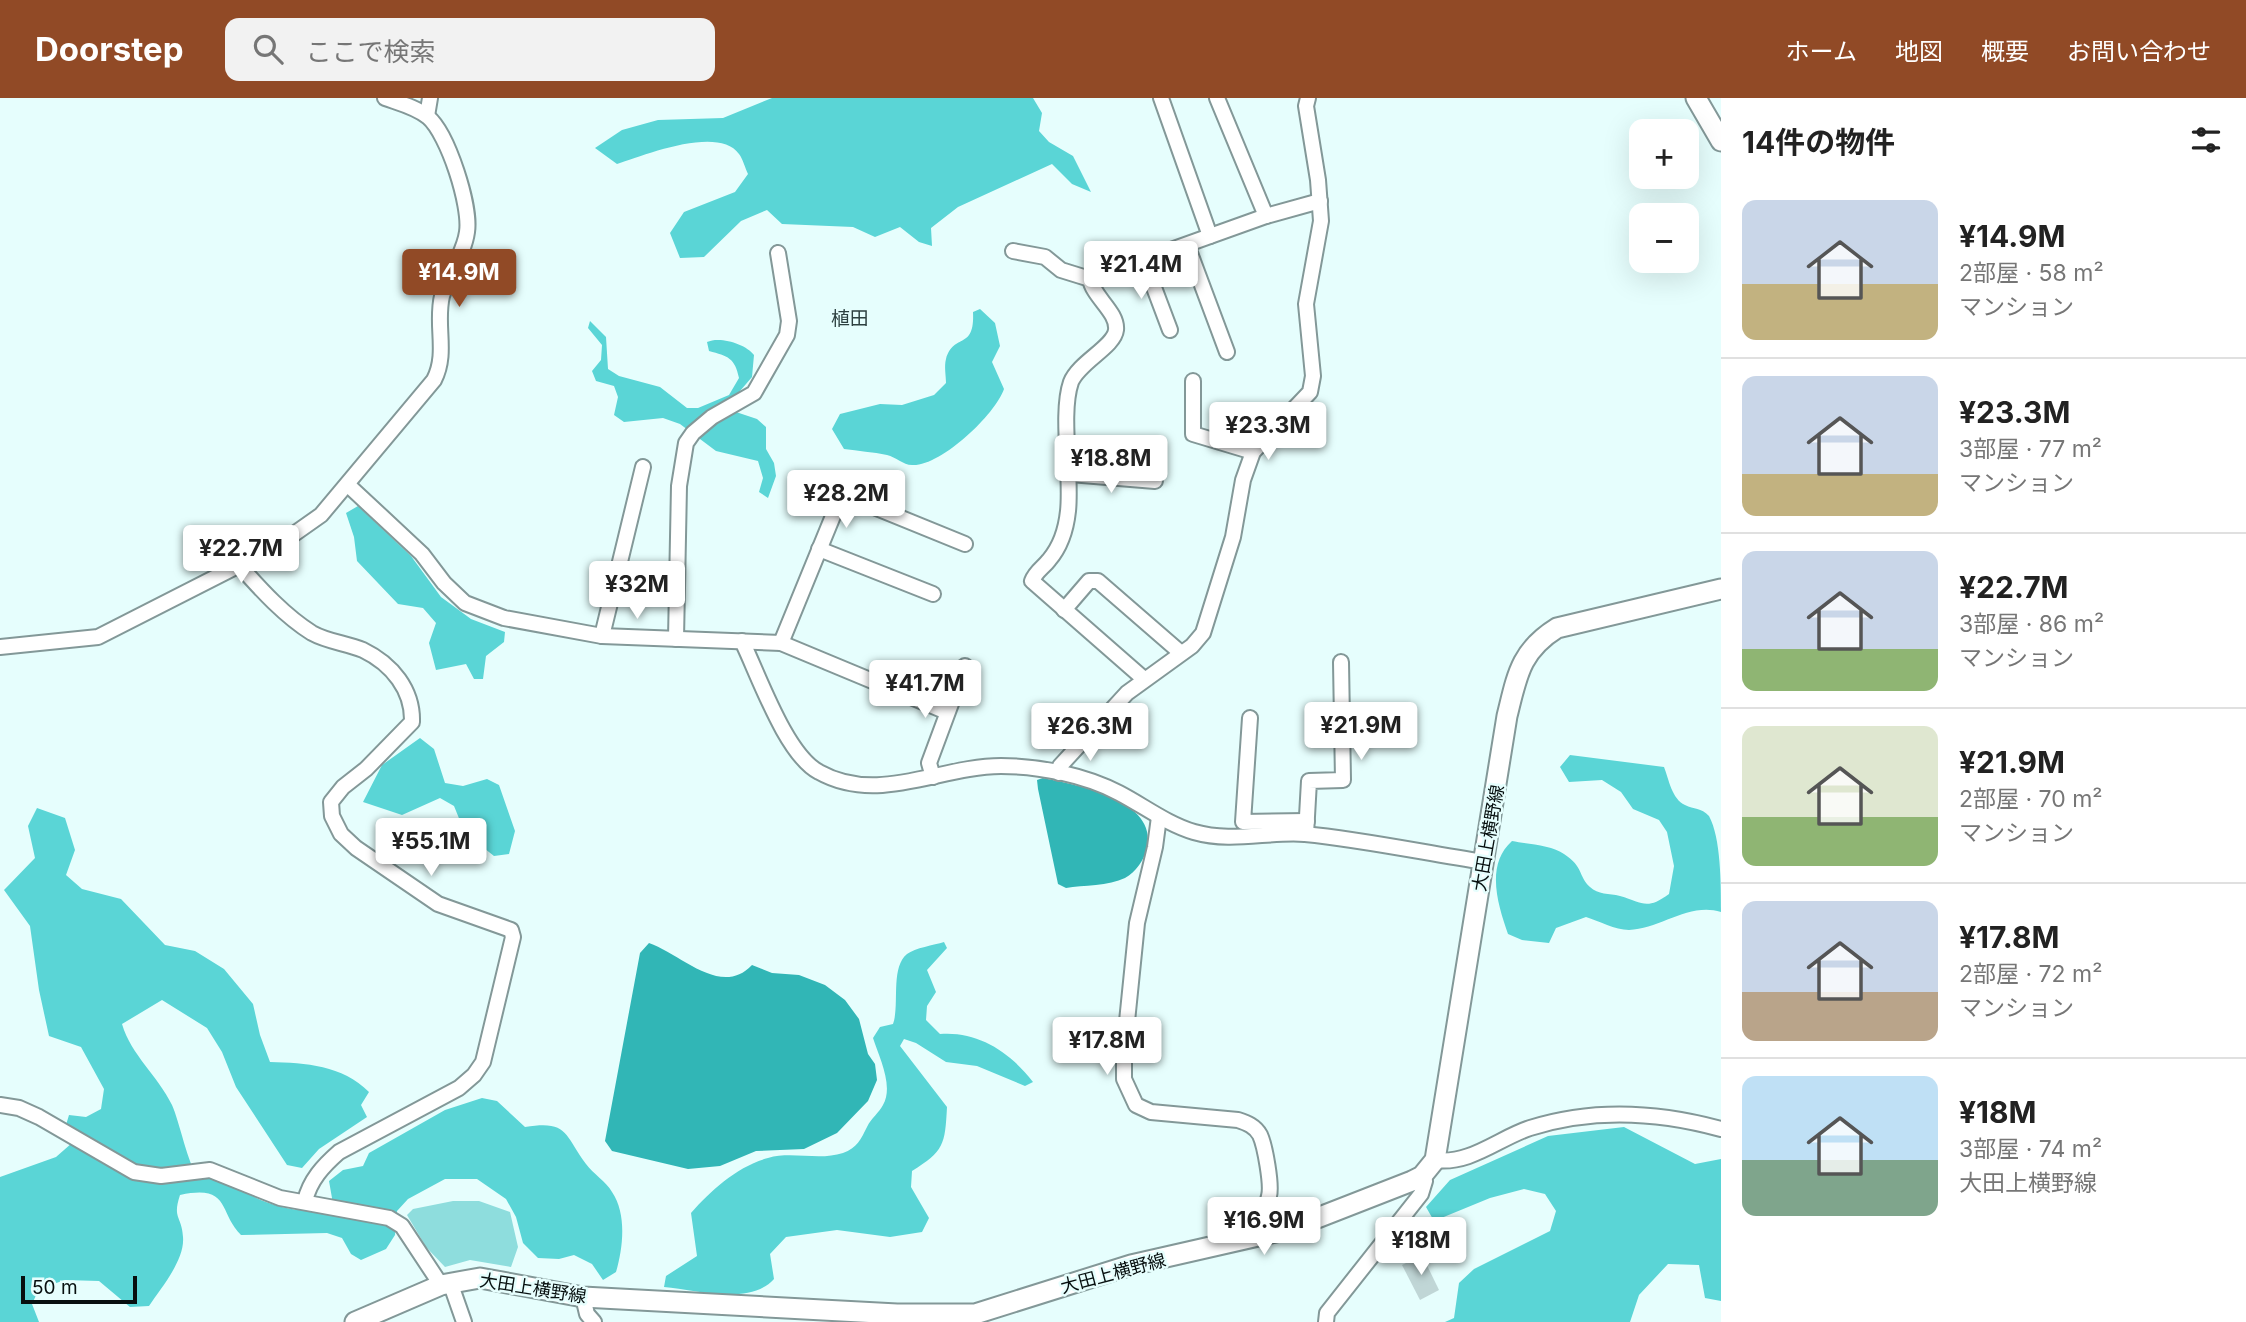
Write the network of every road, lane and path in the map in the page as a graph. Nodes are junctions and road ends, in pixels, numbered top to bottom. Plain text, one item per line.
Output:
1 (385, 98) edge
2 (1161, 98) edge
3 (1217, 98) edge
4 (1308, 98) edge
5 (1696, 98) edge
6 (429, 107) edge
7 (1721, 141) edge
8 (1320, 201) junction
9 (1266, 216) junction
10 (1210, 236) junction
11 (1187, 244) junction
12 (1013, 251) dead end
13 (778, 253) dead end
14 (1144, 261) junction
15 (1090, 279) junction
16 (1170, 330) dead end
17 (1227, 352) dead end
18 (1193, 381) dead end
19 (1253, 452) junction
20 (643, 467) dead end
21 (1070, 474) junction
22 (1154, 481) dead end
23 (348, 485) junction
24 (965, 544) dead end
25 (819, 549) junction
26 (240, 566) junction
27 (1721, 589) edge
28 (933, 594) dead end
29 (1064, 610) junction
30 (602, 636) junction
31 (676, 639) junction
32 (742, 641) junction
33 (781, 643) junction
34 (0, 647) edge
35 (1181, 653) junction
36 (1341, 662) dead end
37 (965, 666) dead end
38 (1144, 679) junction
39 (947, 712) junction
40 (1250, 718) dead end
41 (1059, 773) junction
42 (933, 777) junction
43 (1159, 817) junction
44 (1306, 828) junction
45 (1484, 862) junction
46 (0, 1105) edge
47 (1721, 1129) edge
48 (1435, 1160) junction
49 (1422, 1176) junction
50 (305, 1201) junction
51 (1256, 1238) junction
52 (446, 1283) junction
53 (583, 1297) junction
54 (937, 1319) edge
55 (355, 1322) edge
56 (464, 1322) edge
57 (594, 1322) edge
58 (1326, 1322) edge

1 - 6 street
2 - 10 street
3 - 9 street
4 - 8 street
5 - 7 main road
6 - 23 street
8 - 9 street
8 - 19 street
9 - 10 street
10 - 11 street
11 - 14 street
11 - 17 street
12 - 15 street
13 - 31 street
14 - 15 street
14 - 16 street
15 - 21 street
18 - 19 street
19 - 35 street
20 - 30 street
21 - 22 street
21 - 29 street
23 - 26 street
23 - 30 street
24 - 25 street
25 - 28 street
25 - 33 street
26 - 34 street
26 - 50 street
27 - 45 main road, 大田上横野線
29 - 35 street
29 - 38 street
30 - 31 street
31 - 32 street
32 - 33 street
32 - 42 street
33 - 39 street
35 - 38 street
36 - 44 street
37 - 39 street
38 - 41 street
39 - 42 street
40 - 44 street
41 - 42 street
41 - 43 street
43 - 44 street
43 - 51 street
44 - 45 street
45 - 48 main road, 大田上横野線
46 - 50 street
47 - 48 street
48 - 49 main road, 大田上横野線
49 - 51 main road, 大田上横野線
49 - 58 street
50 - 52 street
51 - 54 main road, 大田上横野線
52 - 53 main road, 大田上横野線
52 - 55 main road, 大田上横野線
52 - 56 street
53 - 54 main road, 大田上横野線
53 - 57 street

